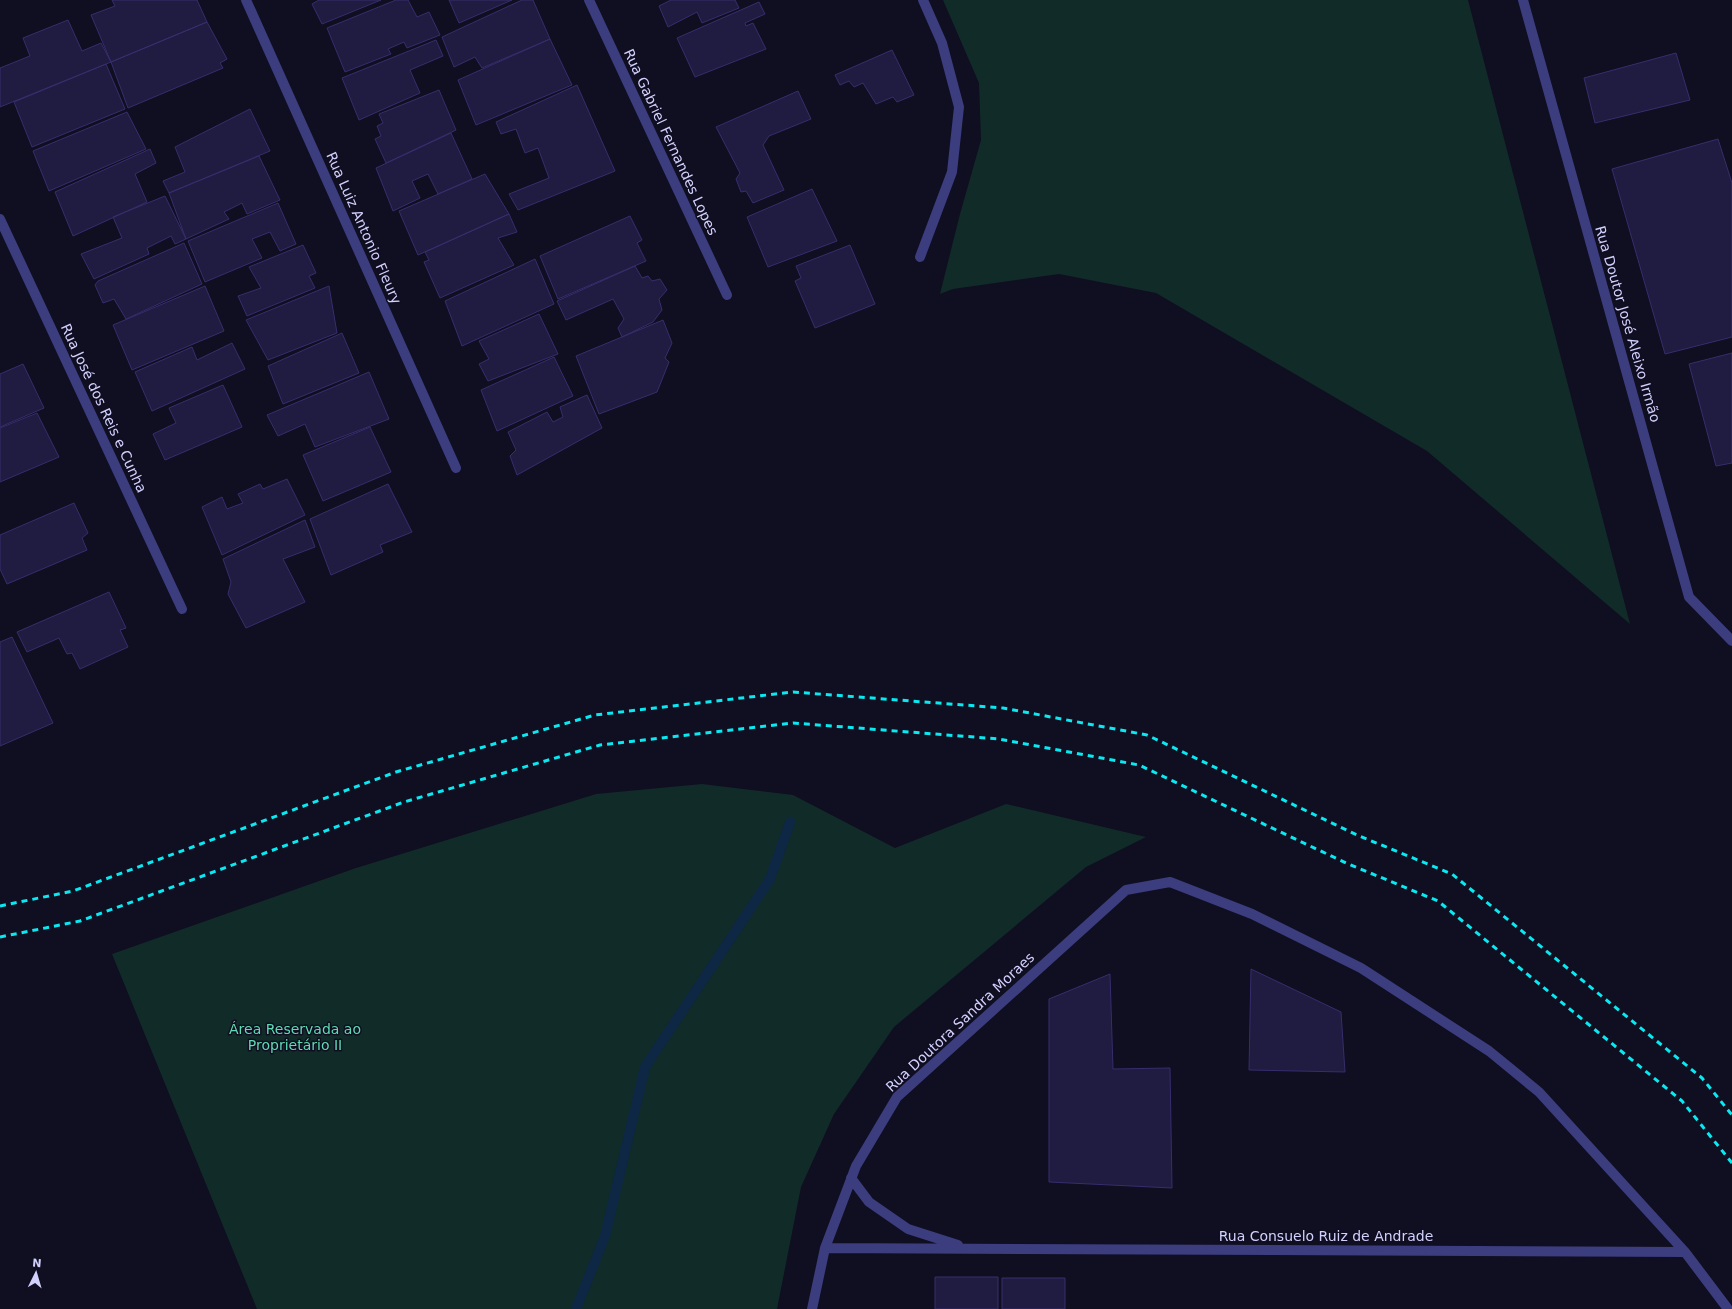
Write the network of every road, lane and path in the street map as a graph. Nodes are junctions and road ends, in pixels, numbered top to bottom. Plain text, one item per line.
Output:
1 (246, 0) edge
2 (589, 0) edge
3 (923, 0) edge
4 (1523, 0) edge
5 (0, 219) edge
6 (920, 257) dead end
7 (727, 295) dead end
8 (456, 468) dead end
9 (182, 609) dead end
10 (1732, 641) edge
11 (851, 1178) junction
12 (825, 1248) junction
13 (968, 1248) junction
14 (1685, 1252) junction
15 (812, 1309) edge
16 (1728, 1309) edge

1 - 8 street, Rua Luiz Antonio Fleury
2 - 7 street, Rua Gabriel Fernandes Lopes
3 - 6 street
4 - 10 street, Rua Doutor José Aleixo Irmão
5 - 9 street, Rua José dos Reis e Cunha
11 - 12 street, Rua Doutora Sandra Moraes
11 - 13 street, Rua Consuelo Ruiz de Andrade
11 - 14 street, Rua Doutora Sandra Moraes
12 - 13 street, Rua Consuelo Ruiz de Andrade
12 - 15 street, Rua Doutora Sandra Moraes
13 - 14 street, Rua Consuelo Ruiz de Andrade
14 - 16 street

